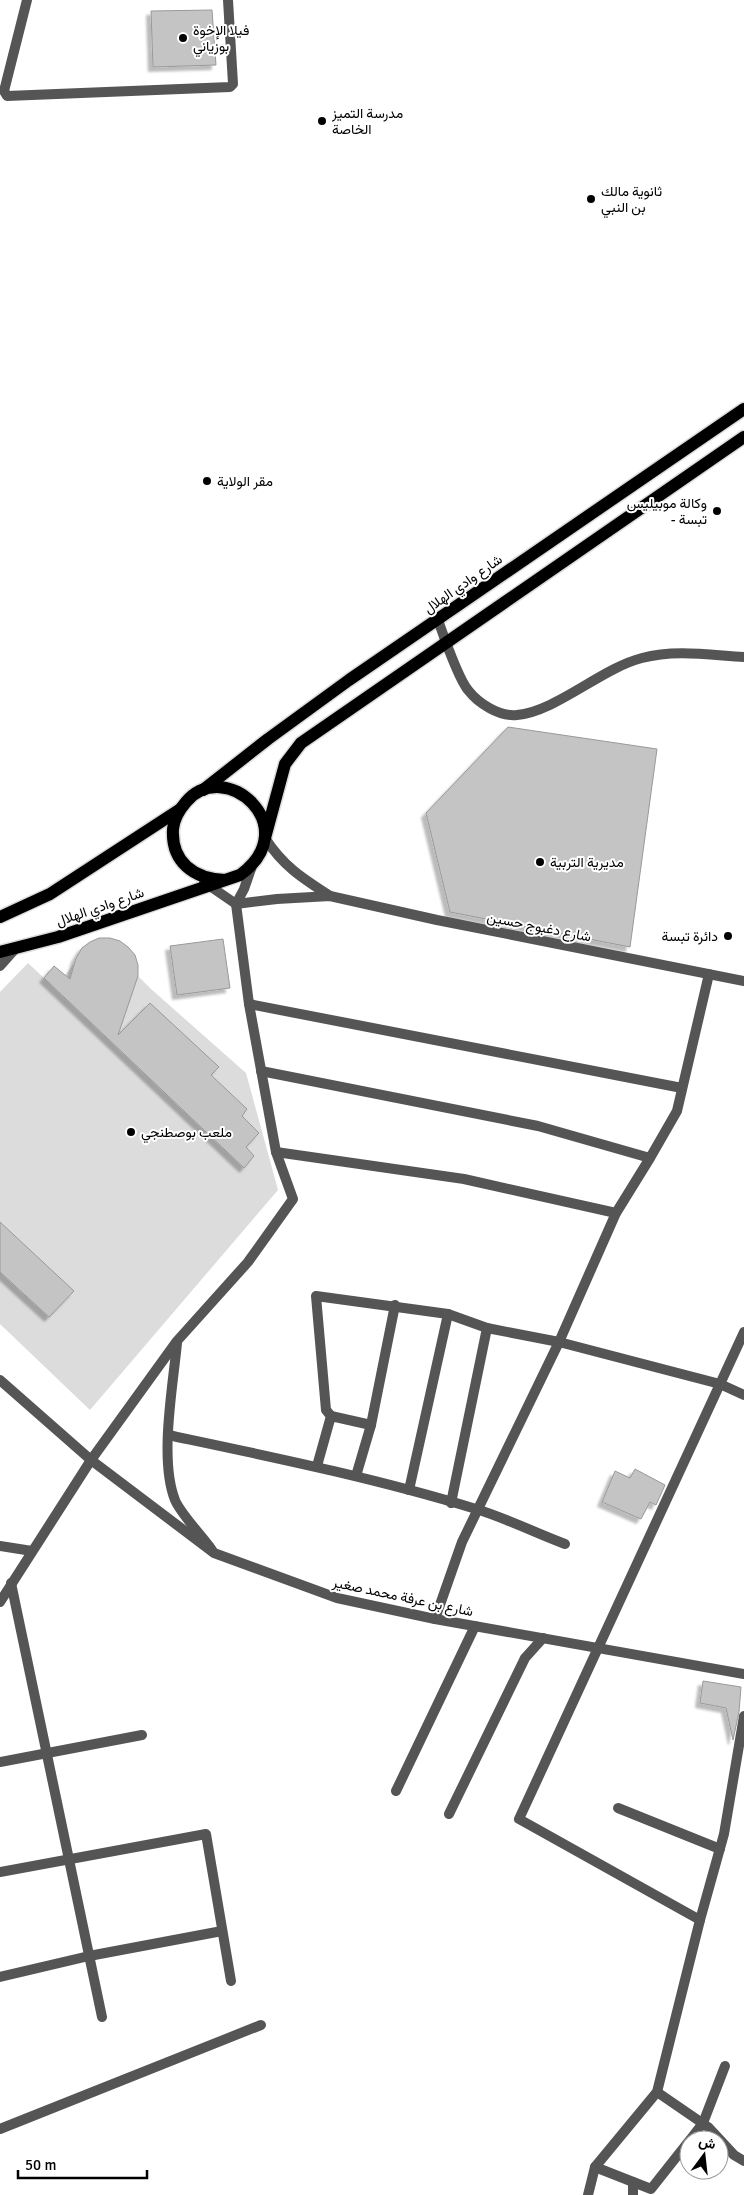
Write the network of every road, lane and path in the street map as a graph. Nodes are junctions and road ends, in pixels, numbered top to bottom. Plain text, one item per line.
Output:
1 (27, 0) edge
2 (228, 0) edge
3 (744, 409) edge
4 (744, 438) edge
5 (438, 620) junction
6 (446, 643) junction
7 (744, 657) edge
8 (203, 790) junction
9 (179, 810) junction
10 (265, 838) junction
11 (252, 866) junction
12 (196, 874) junction
13 (225, 880) junction
14 (208, 885) junction
15 (330, 896) junction
16 (236, 904) junction
17 (0, 917) edge
18 (16, 948) junction
19 (0, 952) edge
20 (0, 966) edge
21 (709, 974) junction
22 (744, 981) edge
23 (249, 1004) junction
24 (261, 1071) junction
25 (682, 1088) junction
26 (276, 1152) junction
27 (650, 1158) junction
28 (616, 1213) junction
29 (395, 1305) junction
30 (448, 1314) junction
31 (487, 1328) junction
32 (744, 1332) edge
33 (177, 1341) junction
34 (559, 1342) junction
35 (0, 1380) edge
36 (720, 1384) junction
37 (5, 1390) edge
38 (744, 1395) edge
39 (331, 1416) junction
40 (371, 1425) junction
41 (168, 1435) junction
42 (91, 1460) junction
43 (317, 1466) junction
44 (356, 1476) junction
45 (409, 1490) junction
46 (451, 1503) junction
47 (477, 1509) junction
48 (565, 1544) dead end
49 (0, 1546) edge
50 (32, 1551) junction
51 (214, 1552) junction
52 (11, 1584) junction
53 (0, 1602) edge
54 (435, 1619) junction
55 (475, 1626) junction
56 (543, 1638) junction
57 (598, 1647) junction
58 (744, 1674) edge
59 (744, 1716) edge
60 (142, 1735) dead end
61 (47, 1754) junction
62 (0, 1762) edge
63 (396, 1791) dead end
64 (618, 1808) dead end
65 (449, 1814) dead end
66 (720, 1849) junction
67 (69, 1859) junction
68 (0, 1872) edge
69 (700, 1920) junction
70 (222, 1931) junction
71 (89, 1956) junction
72 (0, 1977) edge
73 (231, 1981) dead end
74 (102, 2017) dead end
75 (261, 2025) dead end
76 (725, 2066) dead end
77 (657, 2092) junction
78 (703, 2123) junction
79 (0, 2129) edge
80 (697, 2130) edge
81 (679, 2153) edge
82 (744, 2161) edge
83 (596, 2167) junction
84 (633, 2182) junction
85 (588, 2195) edge
86 (633, 2195) edge

1 - 2 street
3 - 5 main road, شارع وادي الهلال
4 - 6 main road
5 - 6 street
5 - 8 main road, شارع وادي الهلال
6 - 7 street
6 - 10 main road
8 - 9 main road
8 - 10 main road
9 - 12 main road
9 - 17 main road, شارع وادي الهلال
10 - 11 main road
10 - 15 street
11 - 13 main road
11 - 16 street
12 - 13 main road
12 - 14 street
13 - 14 main road, شارع وادي الهلال
14 - 16 street
14 - 18 main road, شارع وادي الهلال
15 - 16 street
15 - 21 street, شارع دغبوج حسين
16 - 23 street
18 - 19 main road, شارع وادي الهلال
18 - 20 street
21 - 22 street, شارع دغبوج حسين
21 - 25 street
23 - 24 street
23 - 25 street
24 - 26 street
24 - 27 street
25 - 27 street
26 - 28 street
26 - 33 street
27 - 28 street
28 - 34 street
29 - 30 street
29 - 39 street
29 - 40 street
30 - 31 street
30 - 45 street
31 - 34 street
31 - 46 street
32 - 36 street
33 - 41 street
33 - 42 street
34 - 36 street
34 - 47 street
35 - 37 street, شارع بن عرفة محمد صغير
36 - 38 street
36 - 57 street
37 - 42 street, شارع بن عرفة محمد صغير
39 - 40 street
39 - 43 street
40 - 44 street
41 - 43 street
41 - 51 street
42 - 50 street
42 - 51 street, شارع بن عرفة محمد صغير
43 - 44 street
44 - 45 street
45 - 46 street
46 - 47 street
47 - 48 street
47 - 54 street
49 - 50 street
50 - 52 street
51 - 54 street, شارع بن عرفة محمد صغير
52 - 53 street
52 - 61 street
54 - 55 street, شارع بن عرفة محمد صغير
55 - 56 street, شارع بن عرفة محمد صغير
55 - 63 street
56 - 57 street, شارع بن عرفة محمد صغير
56 - 65 street
57 - 58 street, شارع بن عرفة محمد صغير
57 - 69 street
59 - 66 street
60 - 61 street
61 - 62 street
61 - 67 street
64 - 66 street
66 - 69 street
67 - 68 street
67 - 70 street
67 - 71 street
69 - 77 street
70 - 71 street
70 - 73 street
71 - 72 street
71 - 74 street
75 - 79 street
76 - 78 street
77 - 78 street
77 - 83 street
78 - 80 street
78 - 82 street
81 - 84 street
83 - 84 street
83 - 85 street
84 - 86 street

